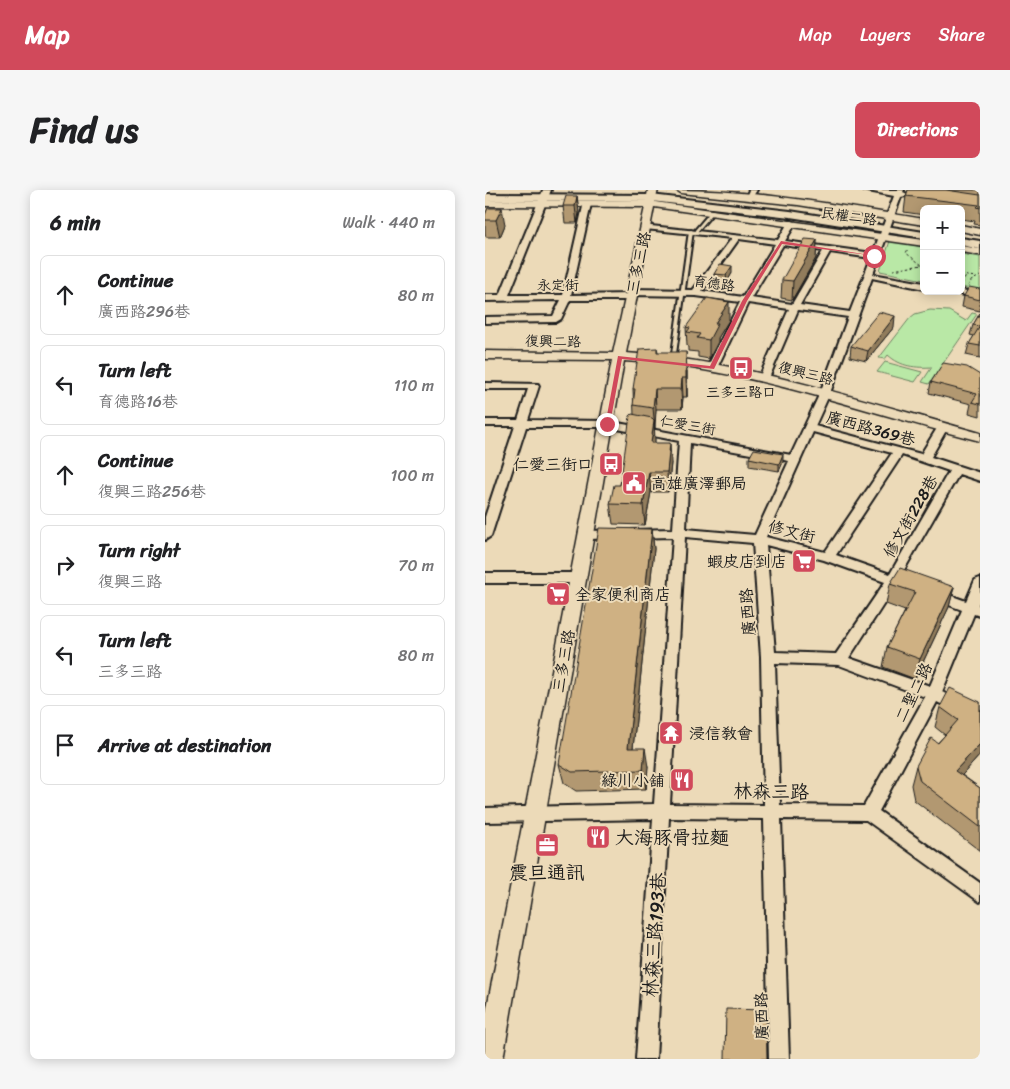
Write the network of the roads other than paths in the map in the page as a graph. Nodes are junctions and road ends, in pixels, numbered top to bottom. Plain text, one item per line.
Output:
1 (681, 190) edge
2 (867, 190) edge
3 (485, 191) edge
4 (899, 192) edge
5 (751, 193) edge
6 (545, 196) edge
7 (651, 196) edge
8 (915, 197) edge
9 (488, 204) edge
10 (587, 204) junction
11 (713, 211) junction
12 (792, 222) junction
13 (920, 222) edge
14 (886, 225) junction
15 (645, 227) junction
16 (920, 228) edge
17 (965, 229) edge
18 (694, 231) junction
19 (980, 232) edge
20 (920, 234) edge
21 (737, 236) junction
22 (965, 236) edge
23 (980, 238) edge
24 (920, 241) edge
25 (781, 242) junction
26 (965, 242) edge
27 (980, 245) edge
28 (828, 249) junction
29 (965, 250) edge
30 (980, 252) edge
31 (874, 256) junction
32 (868, 275) junction
33 (920, 285) edge
34 (682, 292) junction
35 (697, 293) junction
36 (965, 293) edge
37 (631, 295) junction
38 (980, 296) edge
39 (485, 298) edge
40 (503, 298) junction
41 (566, 299) junction
42 (745, 301) junction
43 (794, 308) junction
44 (853, 315) junction
45 (485, 320) edge
46 (485, 355) edge
47 (620, 357) junction
48 (673, 361) junction
49 (712, 368) junction
50 (764, 378) junction
51 (485, 386) edge
52 (825, 393) junction
53 (485, 423) edge
54 (524, 423) junction
55 (607, 424) junction
56 (943, 427) junction
57 (809, 428) junction
58 (980, 437) edge
59 (685, 440) junction
60 (899, 451) junction
61 (795, 459) junction
62 (924, 459) junction
63 (956, 469) junction
64 (980, 477) edge
65 (680, 533) junction
66 (586, 535) junction
67 (485, 536) edge
68 (759, 539) junction
69 (827, 557) junction
70 (485, 578) edge
71 (578, 578) junction
72 (893, 579) junction
73 (980, 583) edge
74 (975, 608) edge
75 (768, 657) junction
76 (840, 660) junction
77 (934, 694) junction
78 (980, 718) edge
79 (663, 811) junction
80 (773, 813) junction
81 (869, 813) junction
82 (485, 815) edge
83 (535, 815) junction
84 (980, 894) edge
85 (489, 1059) edge
86 (646, 1059) edge
87 (779, 1059) edge

1 - 5 street, 民權二路
2 - 4 street
3 - 6 main road
4 - 8 street
4 - 14 street, 廣西路
5 - 14 street, 民權二路
6 - 7 main road
6 - 9 main road
6 - 10 street
6 - 40 street
7 - 10 street
7 - 11 street, 民權二路
7 - 14 main road, 民權二路
7 - 15 street, 三多三路
10 - 41 street
11 - 12 street, 民權二路
11 - 18 lane
12 - 14 street, 民權二路
12 - 25 street
13 - 14 street, 民權二路
14 - 16 main road, 民權二路
14 - 20 main road, 民權二路
14 - 24 street, 民權二路
14 - 31 street, 廣西路
15 - 18 street
15 - 37 street, 三多三路
17 - 19 street
18 - 21 street
18 - 34 lane
21 - 25 street
21 - 35 street
22 - 23 main road
25 - 28 street
25 - 42 street
26 - 27 main road
28 - 31 street
28 - 43 street
29 - 30 street
31 - 32 street, 廣西路
32 - 33 street
32 - 44 street, 廣西路
34 - 35 street, 育德路
34 - 37 street, 育德路
34 - 48 lane
35 - 42 street, 育德路
36 - 38 street
37 - 41 street, 永定街
37 - 47 street, 三多三路
39 - 40 street, 永定街
40 - 41 street, 永定街
41 - 45 street
42 - 43 street, 育德路
42 - 49 street
43 - 44 street, 育德路
43 - 50 street
44 - 52 street, 廣西路
46 - 47 street, 復興二路
47 - 48 street, 復興三路
47 - 55 street, 三多三路
48 - 49 street, 復興三路
49 - 50 street, 復興三路
50 - 52 street, 復興三路
51 - 54 street
52 - 56 street, 復興三路
52 - 57 street, 廣西路
53 - 54 street, 仁愛三街
54 - 55 street, 仁愛三街
54 - 67 street
55 - 59 street, 仁愛三街
55 - 66 street, 三多三路
56 - 58 street, 復興三路
56 - 62 street
57 - 60 street, 廣西路369巷
57 - 61 street, 廣西路
59 - 61 street, 仁愛三街
59 - 65 street, 林森三路193巷
60 - 62 street, 廣西路369巷
60 - 69 street
61 - 68 street, 廣西路
62 - 63 street, 廣西路369巷
63 - 64 street, 廣西路369巷
63 - 72 street, 修文街228巷
65 - 66 street, 修文街
65 - 68 street, 修文街
65 - 79 street, 林森三路193巷
66 - 71 street, 三多三路
68 - 69 street, 修文街
68 - 75 street, 廣西路
69 - 72 street, 修文街
70 - 71 street
71 - 83 street, 三多三路
72 - 74 street, 修文街
72 - 76 street, 修文街228巷
73 - 74 street, 二聖二路
74 - 77 street, 二聖二路
75 - 76 street
75 - 80 street, 廣西路
76 - 77 street
77 - 78 street
77 - 81 street, 二聖二路
79 - 80 street, 林森三路
79 - 83 street, 林森三路
79 - 86 street, 林森三路193巷
80 - 81 street, 林森三路
80 - 87 street, 廣西路
81 - 84 street
82 - 83 street, 林森三路
83 - 85 street, 三多三路

